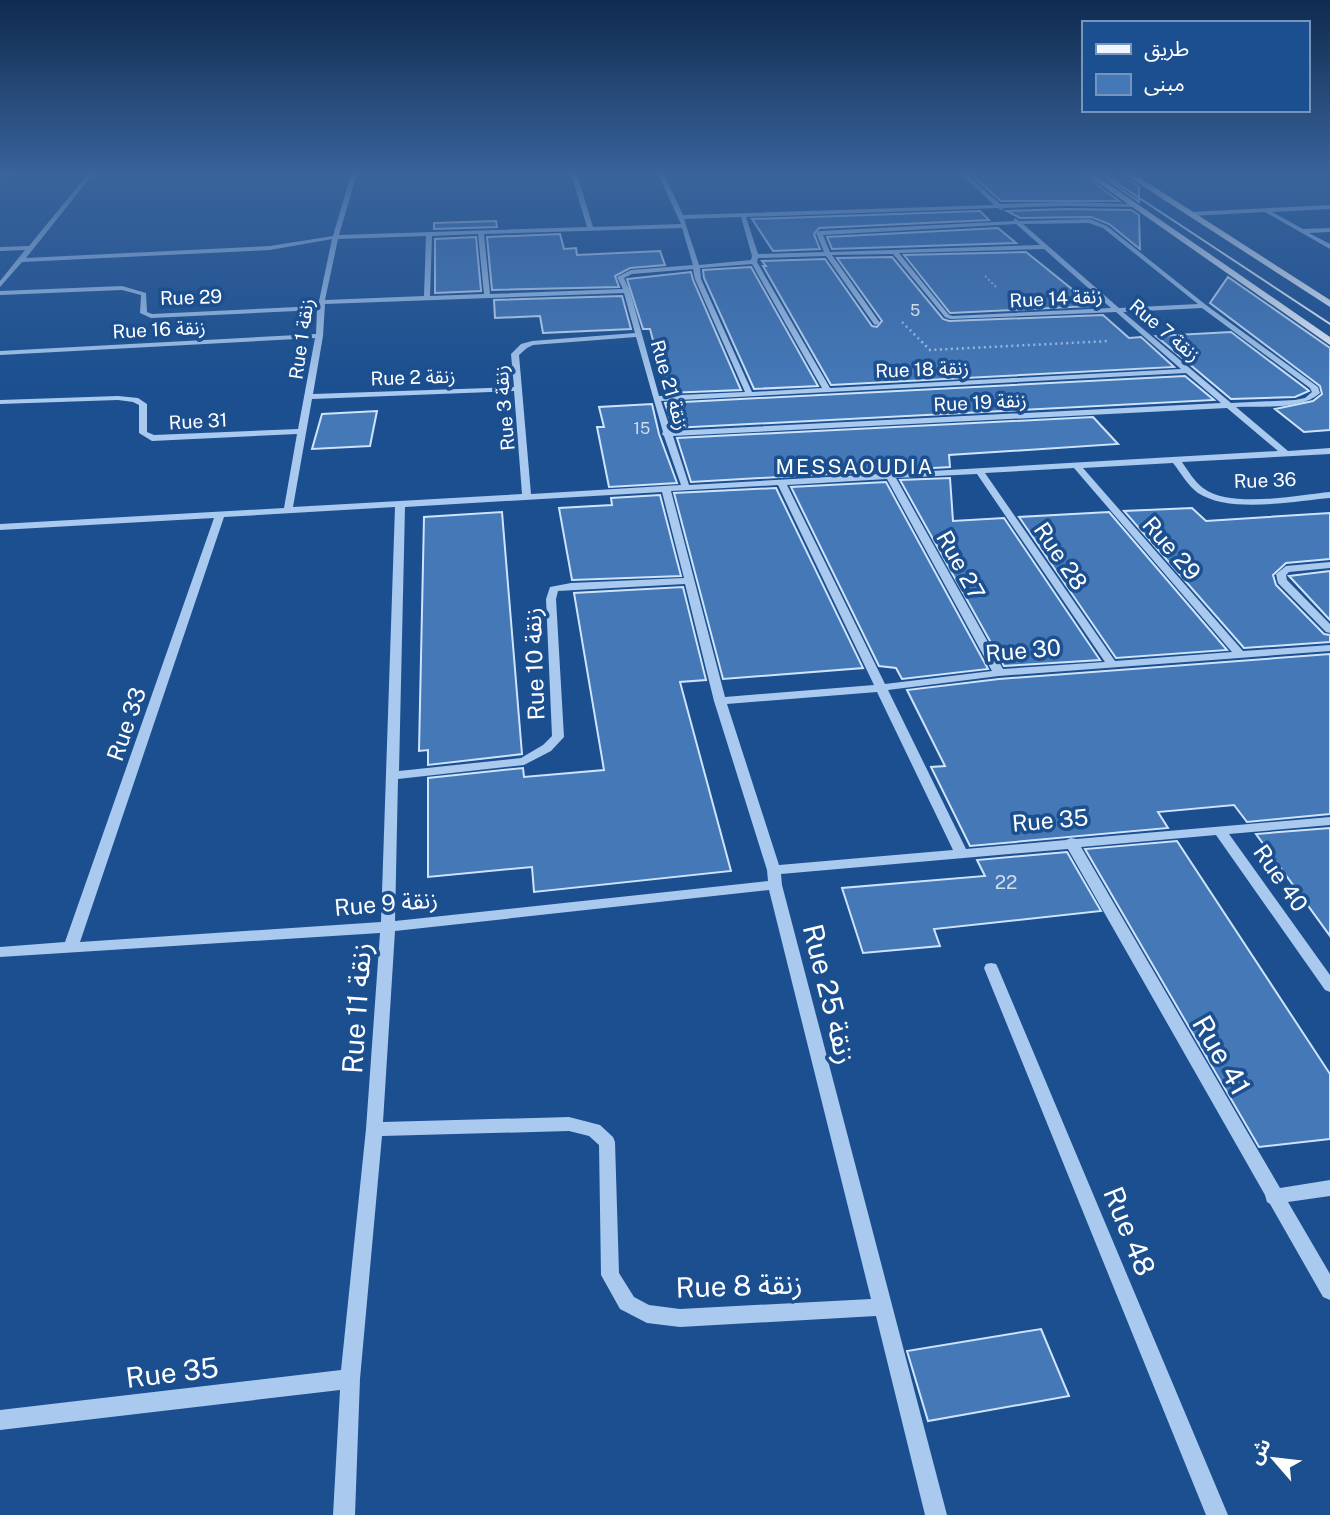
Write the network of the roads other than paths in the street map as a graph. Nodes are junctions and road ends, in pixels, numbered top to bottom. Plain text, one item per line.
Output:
1 (33, 245) edge
2 (290, 245) edge
3 (333, 245) edge
4 (429, 245) edge
5 (482, 245) edge
6 (690, 245) edge
7 (751, 245) edge
8 (825, 245) edge
9 (1044, 245) edge
10 (1127, 245) edge
11 (1190, 245) edge
12 (1237, 245) edge
13 (1047, 247) junction
14 (30, 248) junction
15 (0, 249) edge
16 (895, 252) junction
17 (829, 254) junction
18 (755, 259) junction
19 (21, 260) junction
20 (697, 267) junction
21 (0, 285) edge
22 (627, 291) junction
23 (0, 293) edge
24 (487, 294) junction
25 (427, 297) junction
26 (1330, 304) edge
27 (321, 305) junction
28 (1204, 306) junction
29 (1117, 310) junction
30 (876, 323) dead end
31 (639, 335) junction
32 (319, 336) junction
33 (548, 341) joint
34 (1330, 342) edge
35 (0, 353) edge
36 (1190, 371) junction
37 (517, 389) junction
38 (827, 389) junction
39 (750, 395) junction
40 (309, 397) junction
41 (656, 399) junction
42 (0, 402) edge
43 (1228, 404) junction
44 (302, 431) junction
45 (666, 434) junction
46 (1330, 451) edge
47 (1285, 453) junction
48 (1176, 460) junction
49 (1076, 465) junction
50 (979, 471) junction
51 (890, 476) junction
52 (780, 482) junction
53 (686, 488) junction
54 (666, 489) junction
55 (1330, 495) edge
56 (527, 497) junction
57 (400, 504) junction
58 (288, 510) junction
59 (220, 514) junction
60 (0, 527) edge
61 (1330, 565) edge
62 (688, 581) junction
63 (1330, 630) edge
64 (1330, 648) edge
65 (1240, 655) junction
66 (1111, 663) junction
67 (999, 673) junction
68 (880, 688) junction
69 (720, 701) junction
70 (391, 776) junction
71 (1330, 821) edge
72 (1219, 830) junction
73 (1071, 842) junction
74 (960, 851) junction
75 (774, 877) junction
76 (388, 927) junction
77 (71, 947) junction
78 (0, 952) edge
79 (991, 968) dead end
80 (1330, 986) edge
81 (374, 1129) junction
82 (1330, 1188) edge
83 (1273, 1196) junction
84 (1330, 1292) edge
85 (882, 1307) junction
86 (350, 1379) junction
87 (0, 1420) edge
88 (345, 1515) edge
89 (936, 1515) edge
90 (1217, 1515) edge

1 - 14 street
2 - 19 street
3 - 27 street, Rue 1 زنقة
4 - 25 street
5 - 24 street
6 - 20 street
7 - 18 street
8 - 17 street
9 - 13 street, Rue 7 زنقة
10 - 28 street
11 - 34 main road
12 - 26 main road
13 - 16 street
13 - 29 street, Rue 7 زنقة
14 - 15 street
14 - 19 street
16 - 17 street
16 - 29 street, Rue 14 زنقة
17 - 18 street
17 - 30 street
18 - 20 street
18 - 38 street
19 - 21 street
20 - 22 street
20 - 39 street
22 - 24 street
22 - 31 street, Rue 21 زنقة
23 - 27 street, Rue 29
24 - 25 street
25 - 27 street
27 - 32 street, Rue 1 زنقة
28 - 29 street, Rue 14 زنقة
28 - 43 street, Rue 19 زنقة
29 - 36 street, Rue 7 زنقة
31 - 33 street
31 - 41 street, Rue 21 زنقة
32 - 35 street, Rue 16 زنقة
32 - 40 street, Rue 1 زنقة
33 - 37 street, Rue 3 زنقة
36 - 38 street, Rue 18 زنقة
36 - 43 street, Rue 7 زنقة
37 - 40 street, Rue 2 زنقة
37 - 56 street, Rue 3 زنقة
38 - 39 street, Rue 18 زنقة
39 - 41 street, Rue 18 زنقة
40 - 44 street, Rue 1 زنقة
41 - 45 street, Rue 21 زنقة
42 - 44 street, Rue 31
43 - 45 street, Rue 19 زنقة
43 - 47 street, Rue 7 زنقة
44 - 58 street, Rue 1 زنقة
45 - 53 street, Rue 21 زنقة
46 - 47 street
47 - 48 street
48 - 49 street
48 - 55 street, Rue 36
49 - 50 street
49 - 65 street, Rue 29
50 - 51 street
50 - 66 street, Rue 28
51 - 52 street
51 - 67 street, Rue 27
52 - 53 street
52 - 68 street
53 - 54 street
54 - 56 street
54 - 62 street, Rue 25 زنقة
56 - 57 street
57 - 58 street
57 - 70 street, Rue 11 زنقة
58 - 59 street
59 - 60 street
59 - 77 street, Rue 33
61 - 63 street
62 - 69 street, Rue 25 زنقة
62 - 70 street, Rue 10 زنقة
64 - 65 street, Rue 30
65 - 66 street, Rue 30
66 - 67 street, Rue 30
67 - 68 street, Rue 30
68 - 69 street, Rue 30
68 - 74 street
69 - 75 street, Rue 25 زنقة
70 - 76 street, Rue 11 زنقة
71 - 72 street, Rue 35
72 - 73 street, Rue 35
72 - 80 street, Rue 40
73 - 74 street, Rue 35
73 - 83 street, Rue 41
74 - 75 street, Rue 35
75 - 76 street, Rue 9 زنقة
75 - 85 street, Rue 25 زنقة
76 - 77 street, Rue 9 زنقة
76 - 81 street, Rue 11 زنقة
77 - 78 street, Rue 9 زنقة
79 - 90 street, Rue 48
81 - 85 street, Rue 8 زنقة
81 - 86 street, Rue 11 زنقة
82 - 83 street
83 - 84 street, Rue 41
85 - 89 street, Rue 25 زنقة
86 - 87 street, Rue 35
86 - 88 street, Rue 11 زنقة

